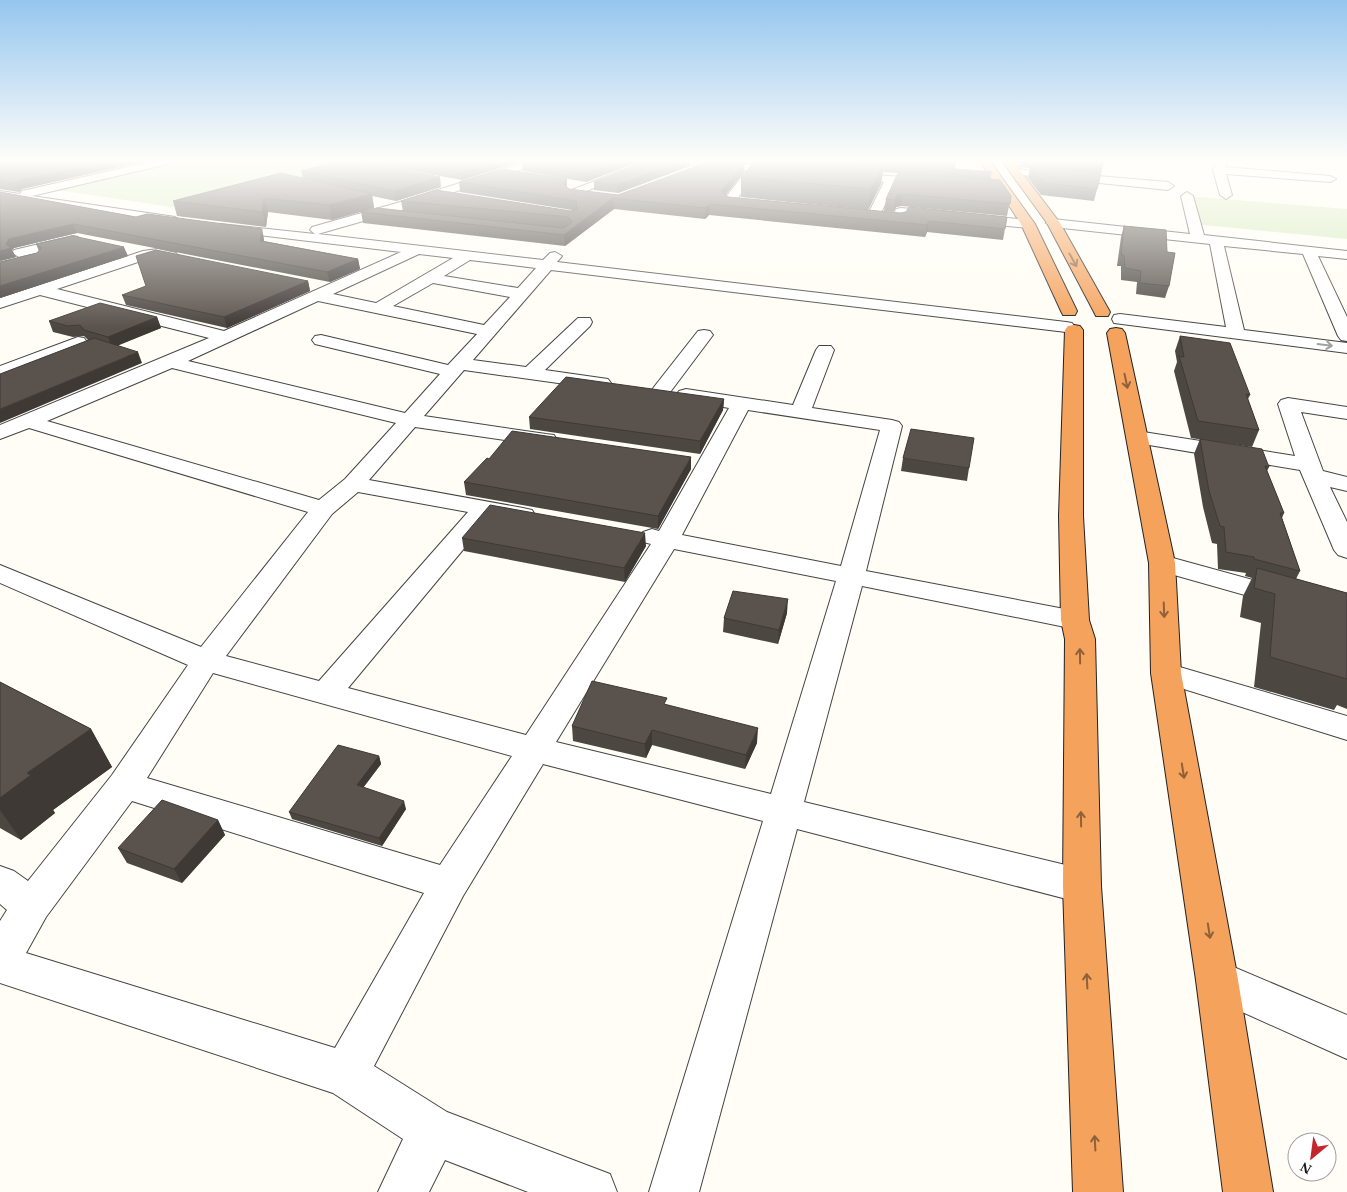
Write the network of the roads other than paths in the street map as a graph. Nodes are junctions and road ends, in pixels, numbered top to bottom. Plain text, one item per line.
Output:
1 (174, 217) edge
2 (176, 217) edge
3 (368, 217) edge
4 (403, 217) edge
5 (407, 217) edge
6 (881, 217) edge
7 (950, 217) edge
8 (1023, 217) edge
9 (1049, 217) edge
10 (1193, 217) edge
11 (899, 218) joint
12 (1053, 222) junction
13 (1028, 224) junction
14 (317, 230) junction
15 (894, 232) edge
16 (1198, 238) junction
17 (85, 240) edge
18 (1216, 240) junction
19 (434, 243) junction
20 (121, 248) edge
21 (0, 250) edge
22 (417, 250) junction
23 (1308, 250) junction
24 (19, 253) junction
25 (148, 254) junction
26 (1347, 255) edge
27 (467, 256) junction
28 (186, 258) edge
29 (551, 261) junction
30 (9, 266) edge
31 (60, 267) edge
32 (84, 276) junction
33 (432, 278) junction
34 (307, 283) edge
35 (40, 290) junction
36 (327, 293) junction
37 (522, 294) junction
38 (0, 303) edge
39 (377, 309) junction
40 (584, 322) dead end
41 (1092, 325) junction
42 (488, 331) junction
43 (1236, 334) junction
44 (704, 335) dead end
45 (1347, 336) edge
46 (226, 337) junction
47 (321, 340) dead end
48 (78, 342) edge
49 (1347, 348) edge
50 (825, 350) dead end
51 (1347, 361) edge
52 (170, 362) junction
53 (458, 368) junction
54 (0, 373) edge
55 (531, 373) junction
56 (640, 388) junction
57 (742, 403) junction
58 (801, 411) junction
59 (1347, 413) edge
60 (409, 420) junction
61 (26, 422) junction
62 (0, 433) edge
63 (1137, 437) junction
64 (565, 442) edge
65 (1311, 470) junction
66 (353, 484) junction
67 (1347, 484) edge
68 (323, 509) junction
69 (484, 509) junction
70 (542, 519) edge
71 (629, 533) edge
72 (1344, 539) edge
73 (668, 540) junction
74 (1162, 563) junction
75 (0, 574) edge
76 (851, 577) junction
77 (1347, 615) edge
78 (1074, 620) junction
79 (206, 661) junction
80 (1166, 673) junction
81 (325, 694) junction
82 (1347, 728) edge
83 (533, 749) junction
84 (124, 785) junction
85 (782, 812) junction
86 (0, 883) edge
87 (449, 884) junction
88 (1082, 886) junction
89 (32, 905) junction
90 (0, 958) edge
91 (0, 964) edge
92 (1217, 980) junction
93 (1347, 1037) edge
94 (344, 1074) junction
95 (433, 1131) junction
96 (403, 1192) edge
97 (592, 1192) edge
98 (674, 1192) edge
99 (1098, 1192) edge
100 (1248, 1192) edge

1 - 2 street
3 - 14 street
4 - 5 street
6 - 11 street
7 - 13 street
8 - 13 highway
9 - 12 highway
10 - 16 street
11 - 15 street
12 - 16 street
12 -> 41 highway
13 - 41 highway
14 - 19 street
14 - 22 street
16 - 18 street
17 - 24 street
18 - 23 street
18 - 43 street
19 - 22 street
19 - 29 street
20 - 25 street
21 - 24 street
22 - 27 street
22 - 36 street
23 - 26 street
23 - 45 street
24 - 30 street
25 - 28 street
25 - 32 street
27 - 29 street
27 - 33 street
29 - 37 street
29 - 41 street
31 - 32 street
32 - 35 street
33 - 37 street
33 - 39 street
34 - 36 street
35 - 38 street
35 - 46 street
36 - 39 street
36 - 46 street
37 - 42 street
39 - 42 street
40 - 55 street
41 - 43 street
41 - 51 street
41 -> 63 highway
41 - 78 highway
42 - 53 street
43 -> 49 street
44 - 56 street
46 - 52 street
47 - 53 street
48 - 54 street
50 - 58 street
52 - 60 street
52 - 61 street
53 - 55 street
53 - 60 street
55 - 56 street
56 - 57 street
57 - 58 street
57 - 73 street
58 - 76 street
59 - 65 street
60 - 64 street
60 - 66 street
61 - 62 street
61 - 68 street
63 - 65 street
63 - 74 highway
65 - 67 street
65 - 72 street
66 - 68 street
66 - 69 street
68 - 79 street
69 - 70 street
69 - 81 street
71 - 73 street
73 - 76 street
73 - 83 street
74 - 77 street
74 -> 80 highway
75 - 79 street
76 - 78 street
76 - 85 street
88 -> 78 highway
79 - 81 street
79 - 84 street
80 - 82 street
80 -> 92 highway
81 - 83 street
83 - 85 street
83 - 87 street
84 - 87 street
84 - 89 street
85 - 88 street
85 - 98 street
86 - 89 street
87 - 94 street
99 -> 88 highway
89 - 90 street
91 - 94 street
92 - 93 street
92 - 100 highway
94 - 95 street
95 - 96 street
95 - 97 street

